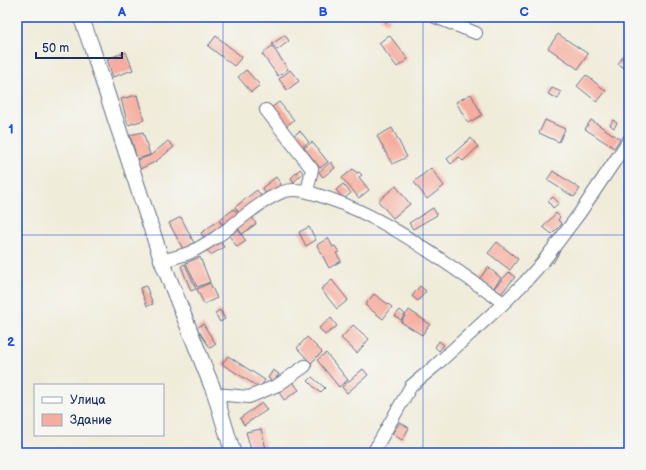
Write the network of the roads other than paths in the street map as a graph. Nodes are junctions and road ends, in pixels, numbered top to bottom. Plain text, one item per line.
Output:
1 (81, 17) edge
2 (435, 17) edge
3 (476, 33) dead end
4 (266, 110) dead end
5 (629, 140) edge
6 (307, 192) junction
7 (162, 261) junction
8 (504, 303) junction
9 (305, 366) dead end
10 (215, 394) junction
11 (233, 453) edge
12 (373, 453) edge

1 - 7 street
2 - 3 street
4 - 6 street
5 - 8 street
6 - 7 street
6 - 8 street
7 - 10 street
8 - 12 street
9 - 10 street
10 - 11 street

